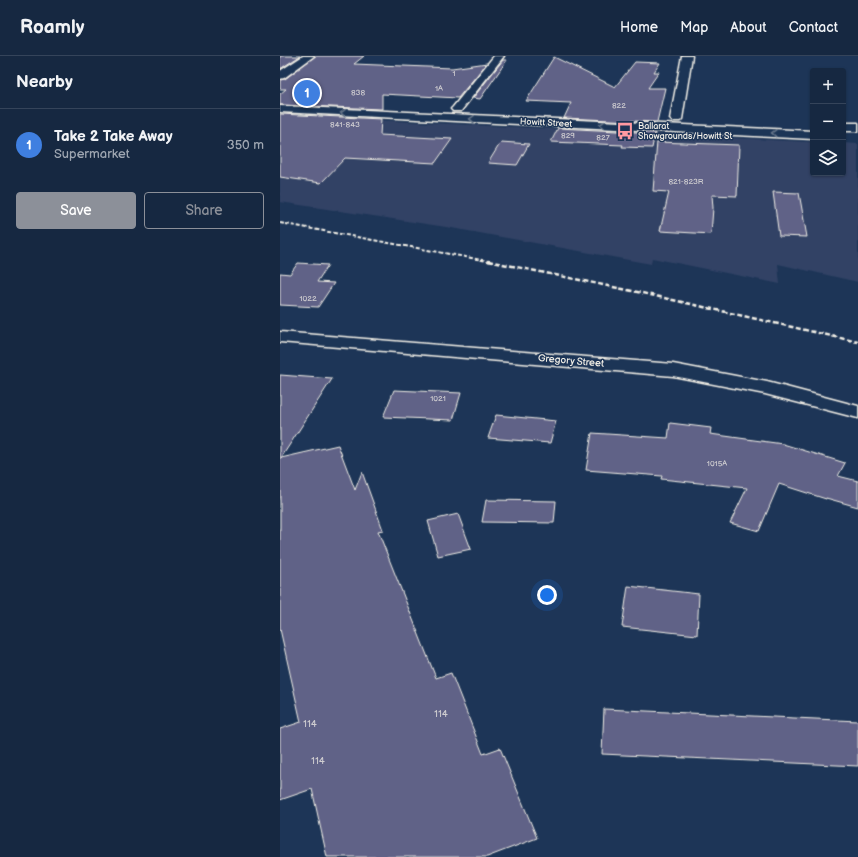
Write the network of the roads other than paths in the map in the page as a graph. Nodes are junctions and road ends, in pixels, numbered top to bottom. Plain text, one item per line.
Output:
1 (309, 56) edge
2 (499, 56) edge
3 (687, 56) edge
4 (280, 76) edge
5 (280, 100) edge
6 (280, 109) edge
7 (457, 109) junction
8 (676, 119) junction
9 (810, 125) edge
10 (846, 127) edge
11 (858, 127) edge
12 (810, 135) edge
13 (846, 137) edge
14 (858, 137) edge
15 (280, 337) edge
16 (858, 412) edge

1 - 4 main road
2 - 7 main road
3 - 8 main road
5 - 7 main road, Howitt Street
12 -> 6 main road, Howitt Street
7 - 8 main road, Howitt Street
8 - 9 main road, Howitt Street
10 - 11 main road
13 - 14 main road
15 - 16 main road, Gregory Street

